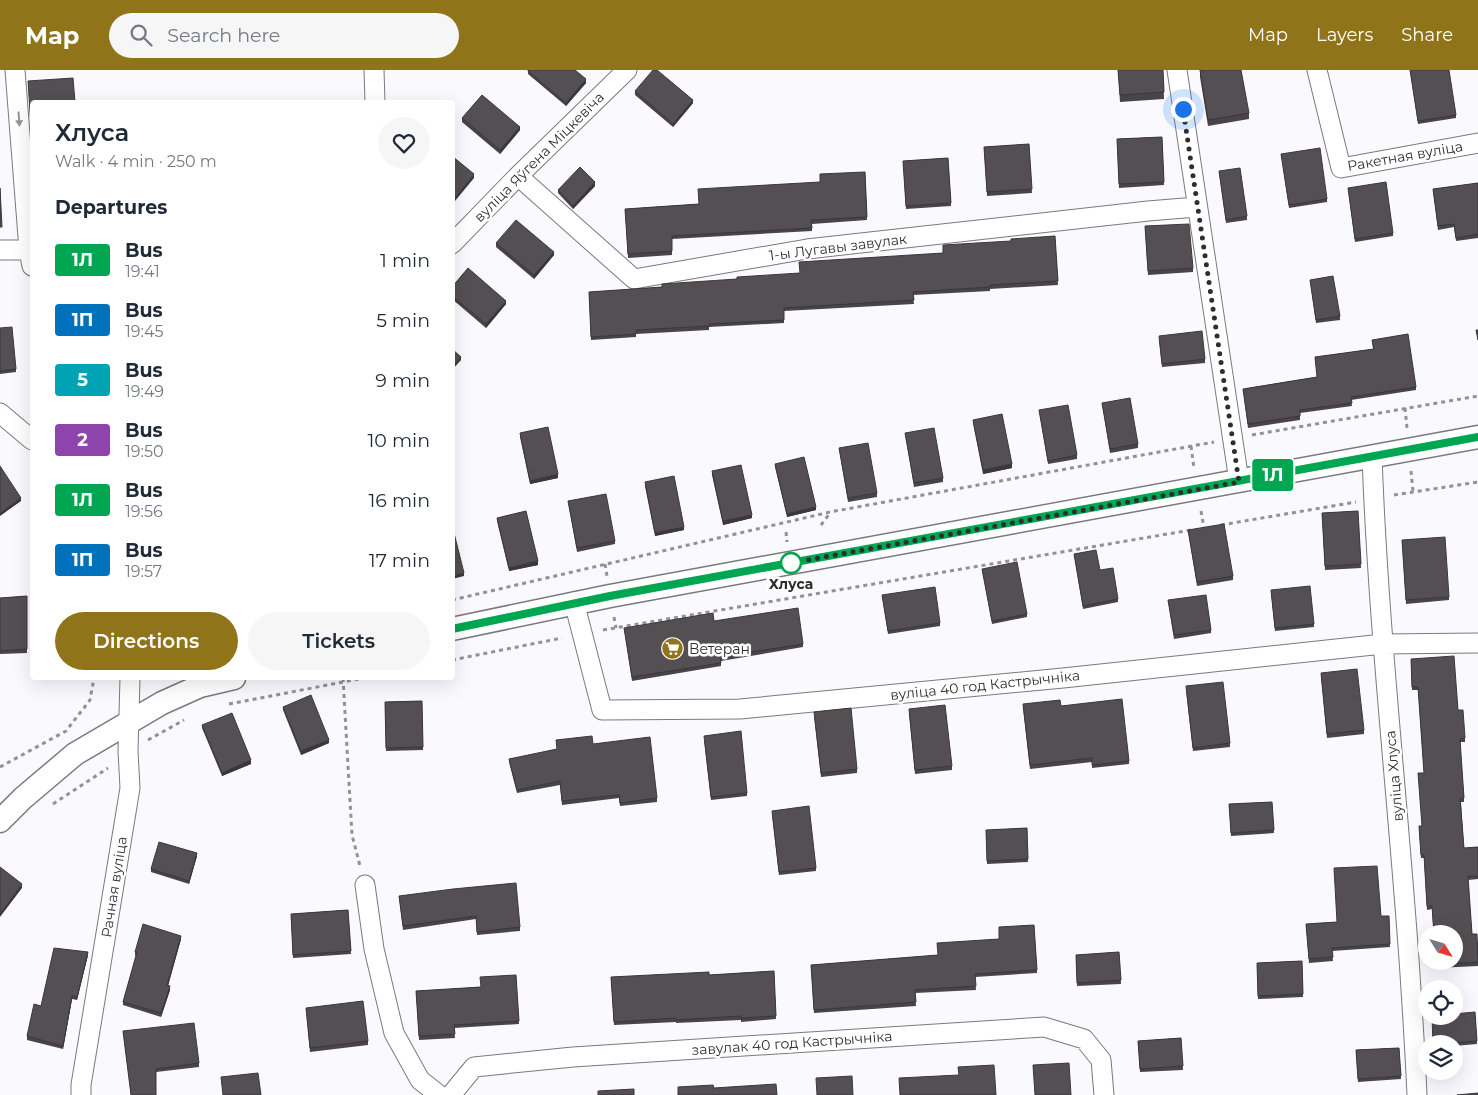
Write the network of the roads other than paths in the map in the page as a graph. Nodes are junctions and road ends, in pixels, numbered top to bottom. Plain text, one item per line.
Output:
1 (15, 70) edge
2 (374, 70) edge
3 (627, 70) edge
4 (1177, 70) edge
5 (1317, 70) edge
6 (375, 100) edge
7 (1478, 143) edge
8 (518, 176) junction
9 (1197, 207) junction
10 (455, 241) edge
11 (30, 243) edge
12 (0, 250) edge
13 (30, 255) edge
14 (0, 413) edge
15 (1478, 437) edge
16 (30, 438) edge
17 (1372, 456) junction
18 (1239, 482) junction
19 (574, 602) junction
20 (455, 628) edge
21 (1478, 642) edge
22 (1383, 644) junction
23 (130, 680) edge
24 (226, 680) edge
25 (130, 721) junction
26 (23, 798) junction
27 (0, 800) edge
28 (0, 821) edge
29 (365, 886) road end
30 (81, 1095) edge
31 (439, 1095) edge
32 (451, 1095) edge
33 (1104, 1095) edge
34 (1417, 1095) edge

1 -> 11 street
2 - 6 street
3 - 8 street, вуліца Яўгена Міцкевіча
4 - 9 street
5 - 7 street, Ракетная вуліца
8 - 9 street, 1-ы Лугавы завулак
8 - 10 street, вуліца Яўгена Міцкевіча
9 - 18 street
12 - 13 street
14 - 16 street
15 - 17 street
17 - 18 street
17 - 22 street, вуліца Хлуса
18 - 19 street
19 - 20 street
19 - 22 street, вуліца 40 год Кастрычніка
21 - 22 street, вуліца 40 год Кастрычніка
22 - 34 street, вуліца Хлуса
23 - 25 street, Рачная вуліца
24 - 25 street
25 - 26 street
25 - 30 street, Рачная вуліца
26 - 27 street
26 - 28 street
29 - 31 street
32 - 33 street, завулак 40 год Кастрычніка

